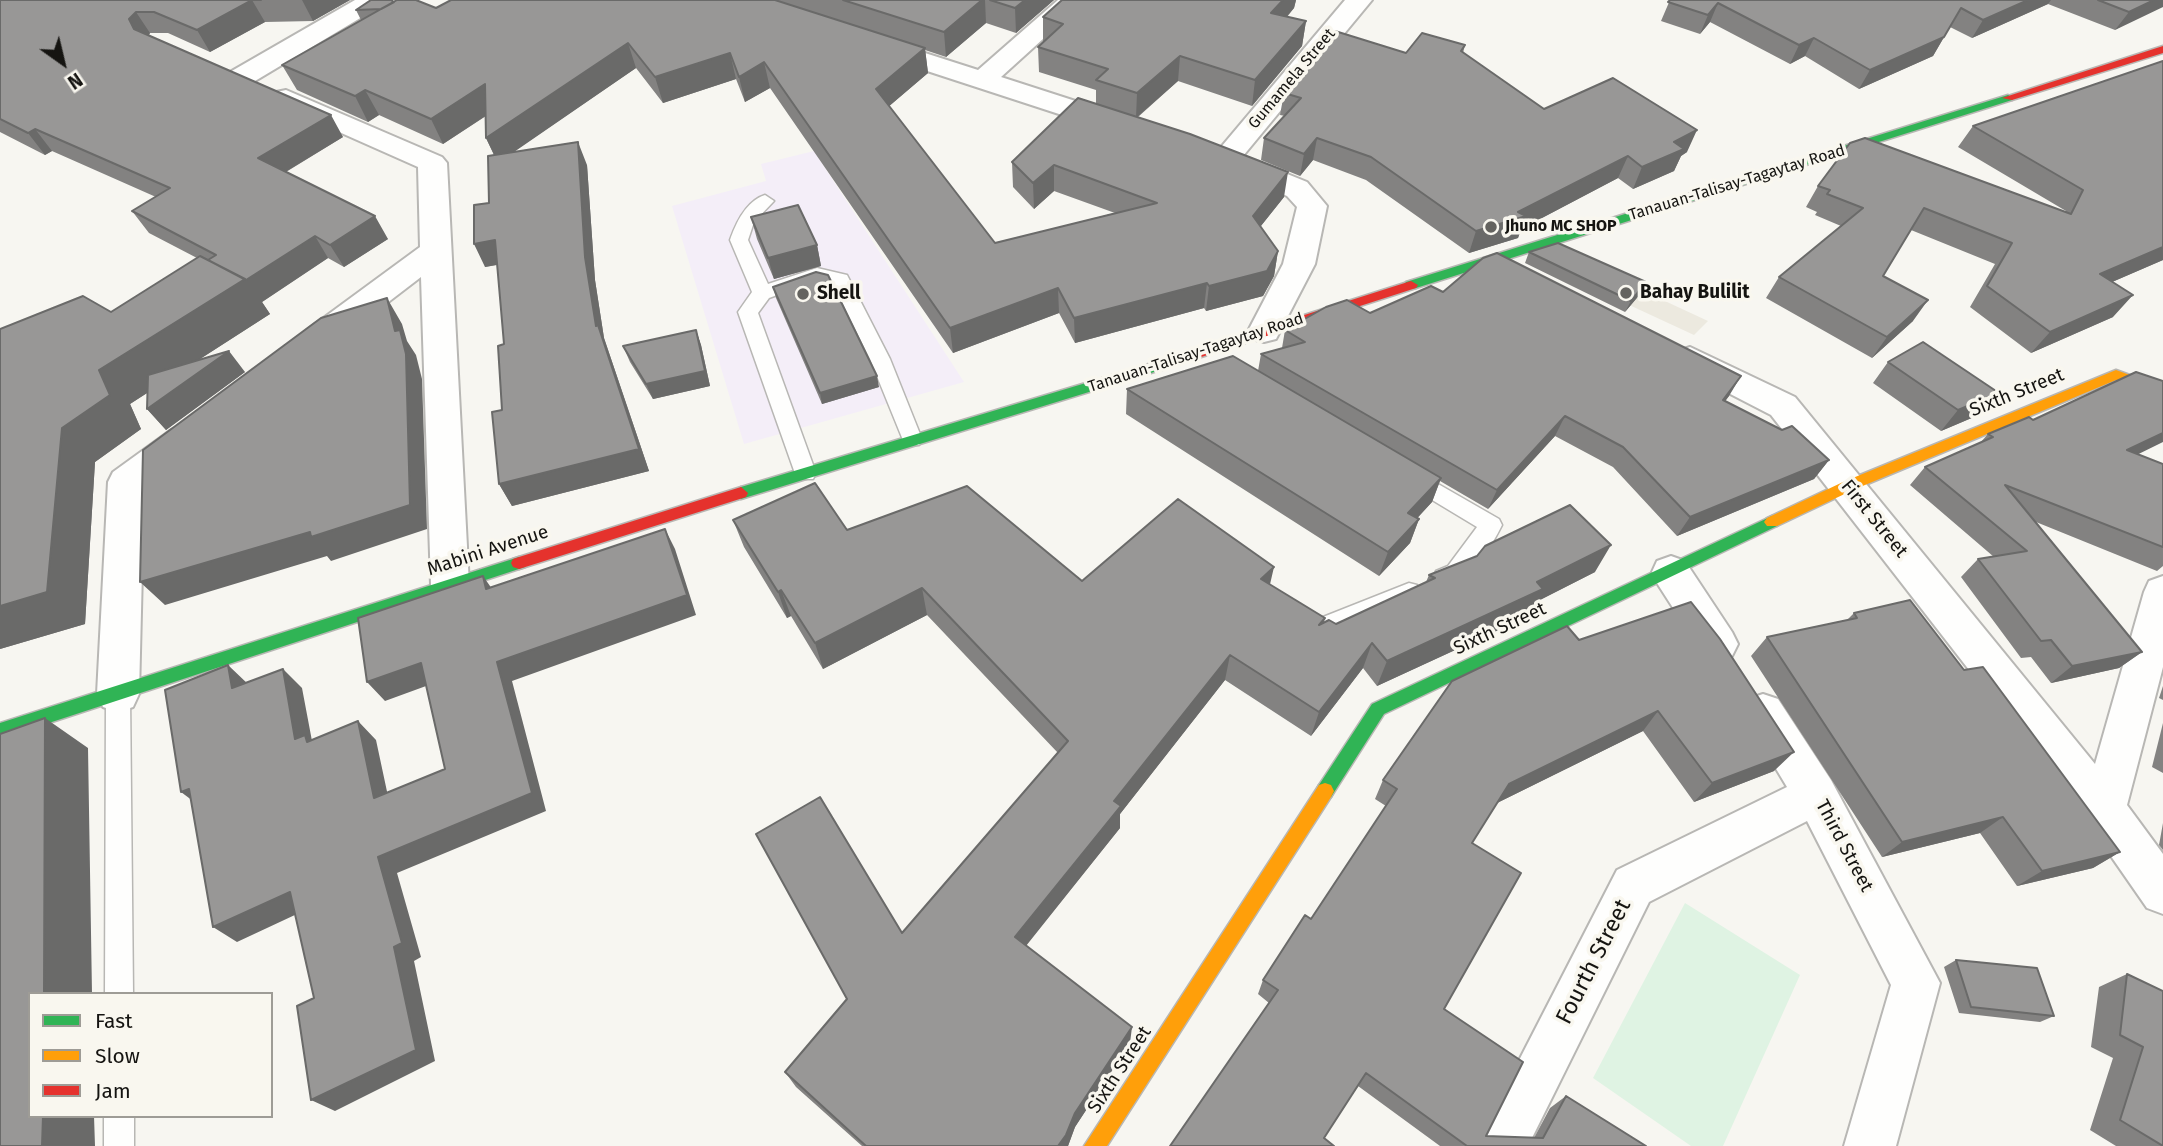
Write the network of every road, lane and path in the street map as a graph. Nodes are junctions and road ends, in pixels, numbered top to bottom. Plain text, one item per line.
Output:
1 (373, 0) edge
2 (1073, 0) edge
3 (1359, 0) edge
4 (850, 37) edge
5 (2163, 49) edge
6 (982, 80) junction
7 (1149, 134) edge
8 (765, 201) dead end
9 (435, 251) junction
10 (1491, 259) junction
11 (1540, 284) edge
12 (762, 293) junction
13 (1264, 331) junction
14 (1661, 345) edge
15 (1200, 354) junction
16 (292, 358) edge
17 (1222, 366) edge
18 (2163, 392) edge
19 (214, 416) edge
20 (989, 416) joint
21 (912, 439) junction
22 (1389, 463) edge
23 (805, 473) junction
24 (1848, 486) junction
25 (1671, 572) junction
26 (450, 585) junction
27 (2163, 592) edge
28 (1326, 626) edge
29 (118, 694) junction
30 (0, 731) edge
31 (1816, 794) junction
32 (2104, 809) junction
33 (2163, 891) edge
34 (118, 992) edge
35 (119, 1118) edge
36 (119, 1146) edge
37 (1095, 1146) edge
38 (1501, 1146) edge
39 (1870, 1146) edge

1 - 9 street
2 - 6 street
3 - 13 street, Gumamela Street
4 - 6 street
5 - 10 main road, Tanauan-Talisay-Tagaytay Road
6 - 7 street
8 - 12 lane
9 - 16 street
9 - 26 street
10 - 11 street
10 - 13 main road, Tanauan-Talisay-Tagaytay Road
12 - 21 lane
12 - 23 lane
13 - 15 main road, Tanauan-Talisay-Tagaytay Road
14 - 24 street, First Street
15 - 17 lane
15 - 20 main road, Tanauan-Talisay-Tagaytay Road
18 - 24 main road, Sixth Street
19 - 29 street
20 - 21 main road, Mabini Avenue
21 - 23 main road, Mabini Avenue
22 - 28 lane
23 - 26 main road, Mabini Avenue
24 - 25 main road, Sixth Street
24 - 32 street, First Street
25 - 31 street, Third Street
25 - 37 main road, Sixth Street
26 - 29 main road, Mabini Avenue
27 - 32 street
29 - 30 main road, Mabini Avenue
29 - 34 lane
31 - 38 street, Fourth Street
31 - 39 street, Third Street
32 - 33 street, First Street
35 - 36 lane

